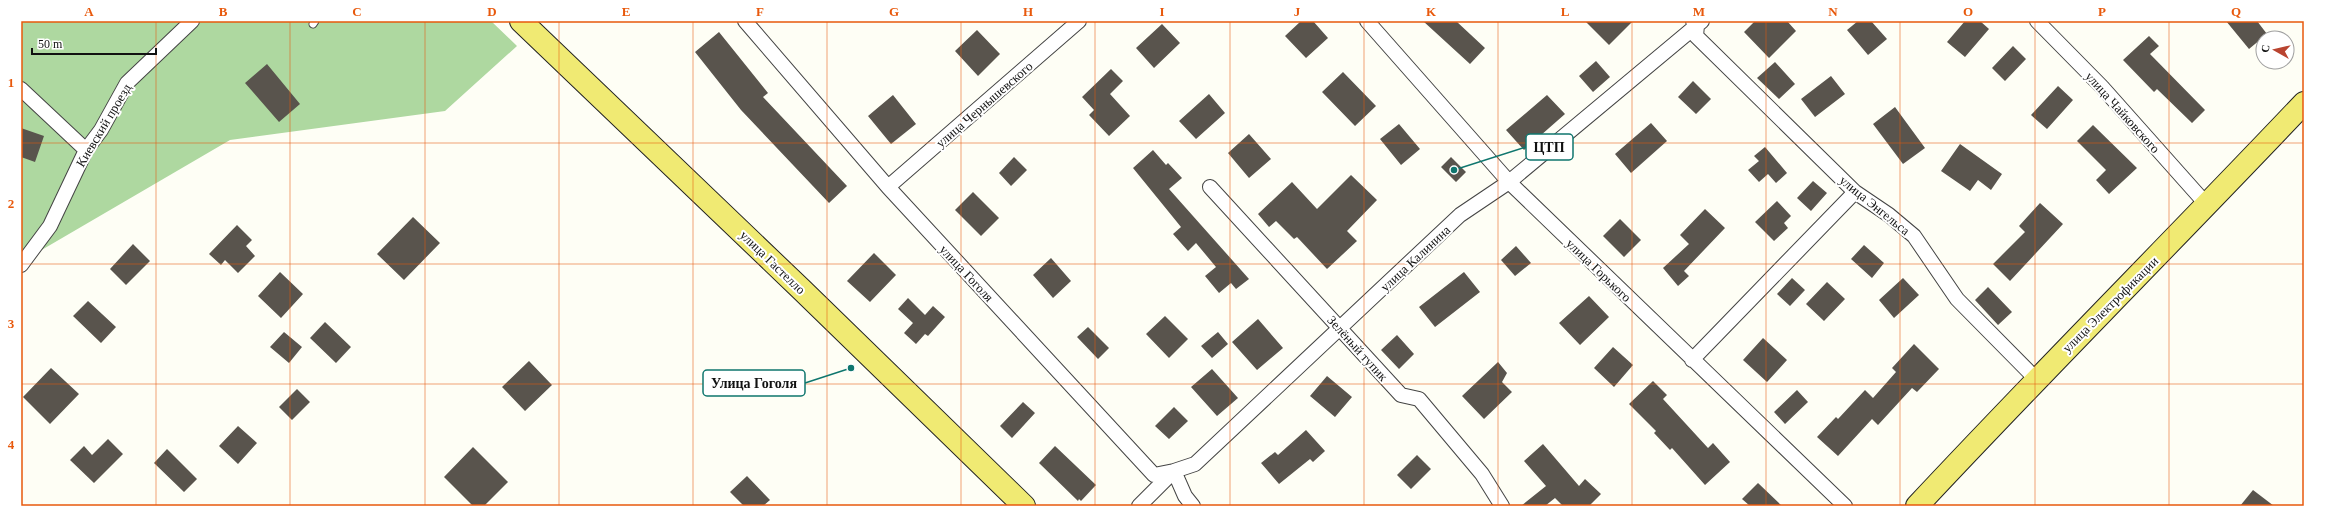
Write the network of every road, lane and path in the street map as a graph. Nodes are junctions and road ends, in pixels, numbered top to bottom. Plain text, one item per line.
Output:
1 (192, 21) edge
2 (521, 21) edge
3 (746, 21) edge
4 (1079, 21) edge
5 (1367, 21) edge
6 (2037, 21) edge
7 (1697, 22) edge
8 (21, 89) edge
9 (2304, 103) edge
10 (86, 150) junction
11 (1509, 182) junction
12 (888, 187) junction
13 (1210, 187) dead end
14 (1855, 192) junction
15 (2207, 205) junction
16 (21, 265) edge
17 (1339, 327) junction
18 (1692, 360) junction
19 (2036, 379) junction
20 (1174, 472) junction
21 (1024, 506) edge
22 (1139, 506) edge
23 (1193, 506) edge
24 (1501, 506) edge
25 (1845, 506) edge
26 (1917, 506) edge

1 - 10 street, Киевский проезд
2 - 21 main road, улица Гастелло
3 - 12 street, улица Гоголя
4 - 12 street, улица Чернышевского
5 - 11 street, улица Горького
6 - 15 street, улица Чайковского
7 - 11 street, улица Калинина
7 - 14 street, улица Энгельса
8 - 10 street
9 - 15 main road, улица Электрофикации
10 - 16 street, Киевский проезд
11 - 17 street, улица Калинина
11 - 18 street, улица Горького
12 - 20 street, улица Гоголя
13 - 17 street, Зелёный тупик
14 - 18 street
14 - 19 street, улица Энгельса
15 - 19 main road, улица Электрофикации
17 - 20 street, улица Калинина
17 - 24 street, Зелёный тупик
18 - 25 street, улица Горького
19 - 26 main road, улица Электрофикации
20 - 22 street, улица Калинина
20 - 23 street

